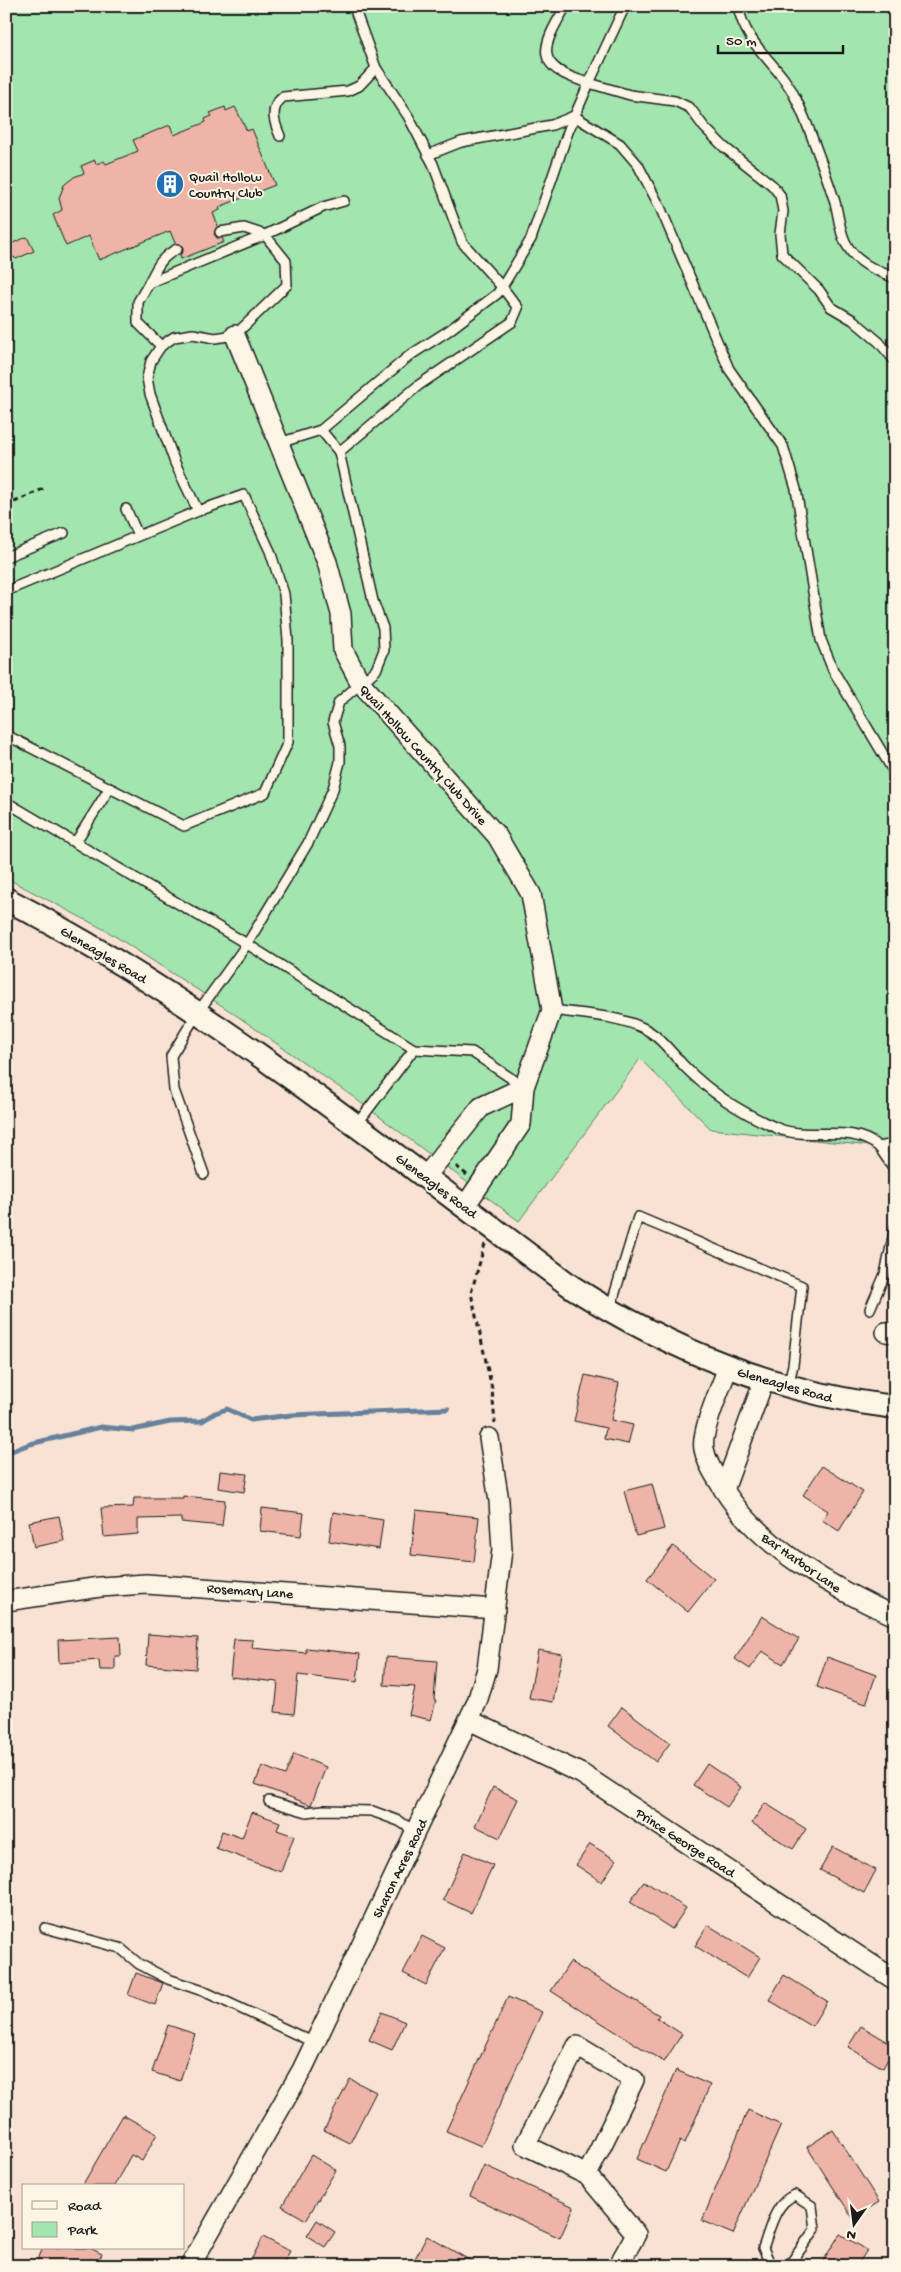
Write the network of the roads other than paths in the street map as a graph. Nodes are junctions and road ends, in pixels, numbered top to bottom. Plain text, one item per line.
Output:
1 (356, 6) edge
2 (566, 6) edge
3 (625, 6) edge
4 (738, 6) edge
5 (376, 68) junction
6 (589, 83) junction
7 (574, 116) junction
8 (280, 136) dead end
9 (428, 156) junction
10 (344, 200) dead end
11 (220, 232) dead end
12 (265, 235) junction
13 (177, 249) dead end
14 (895, 278) edge
15 (149, 283) junction
16 (502, 287) junction
17 (235, 335) junction
18 (161, 346) junction
19 (895, 361) edge
20 (321, 430) junction
21 (279, 443) junction
22 (339, 452) junction
23 (126, 509) dead end
24 (198, 511) junction
25 (64, 533) dead end
26 (138, 535) junction
27 (6, 558) edge
28 (6, 590) edge
29 (360, 682) junction
30 (6, 735) edge
31 (895, 774) edge
32 (109, 789) junction
33 (6, 802) edge
34 (75, 842) junction
35 (6, 899) edge
36 (246, 944) junction
37 (552, 1010) junction
38 (198, 1012) junction
39 (414, 1049) junction
40 (524, 1087) junction
41 (357, 1124) junction
42 (895, 1144) edge
43 (879, 1147) junction
44 (895, 1170) edge
45 (204, 1174) dead end
46 (426, 1176) junction
47 (465, 1206) junction
48 (895, 1228) edge
49 (870, 1309) dead end
50 (609, 1310) junction
51 (728, 1367) junction
52 (764, 1380) junction
53 (788, 1386) junction
54 (895, 1407) edge
55 (489, 1438) road end
56 (724, 1490) junction
57 (6, 1601) edge
58 (495, 1609) junction
59 (895, 1616) edge
60 (469, 1720) junction
61 (269, 1801) dead end
62 (416, 1832) junction
63 (45, 1928) dead end
64 (895, 1980) edge
65 (315, 2043) junction
66 (587, 2175) junction
67 (190, 2266) edge
68 (618, 2266) edge
69 (771, 2266) edge
70 (786, 2266) edge

1 - 5 lane
2 - 6 lane
3 - 6 lane
4 - 14 lane
5 - 8 lane
5 - 9 lane
6 - 7 lane
6 - 19 lane
7 - 9 lane
7 - 16 lane
7 - 31 lane
9 - 16 lane
10 - 12 lane
11 - 12 lane
12 - 15 lane
12 - 17 lane
13 - 15 lane
15 - 18 lane
16 - 20 lane
16 - 22 lane
17 - 18 lane
17 - 21 street, Quail Hollow Country Club Drive
18 - 24 lane
20 - 21 lane
20 - 22 lane
21 - 29 street, Quail Hollow Country Club Drive
22 - 29 lane
23 - 26 lane
24 - 26 lane
24 - 32 lane
25 - 27 lane
26 - 28 lane
29 - 36 lane
29 - 37 street, Quail Hollow Country Club Drive
30 - 32 lane
32 - 34 lane
33 - 34 lane
34 - 36 lane
35 - 38 street, Gleneagles Road
36 - 38 lane
36 - 39 lane
37 - 40 street
37 - 43 lane
38 - 41 street, Gleneagles Road
38 - 45 lane
39 - 40 lane
39 - 41 lane
40 - 46 street
40 - 47 street
41 - 46 street, Gleneagles Road
42 - 43 lane
43 - 44 lane
46 - 47 street, Gleneagles Road
47 - 50 street, Gleneagles Road
48 - 49 lane
50 - 51 street, Gleneagles Road
50 - 53 lane
51 - 52 street, Gleneagles Road
51 - 56 street, Bar Harbor Lane
52 - 53 street, Gleneagles Road
52 - 56 street
53 - 54 street, Gleneagles Road
55 - 58 street, Sharon Acres Road
56 - 59 street, Bar Harbor Lane
57 - 58 street, Rosemary Lane
58 - 60 street, Sharon Acres Road
60 - 62 street, Sharon Acres Road
60 - 64 street, Prince George Road
61 - 62 lane
62 - 65 street, Sharon Acres Road
63 - 65 lane
65 - 67 street, Sharon Acres Road
66 - 66 street
66 - 68 street
69 - 70 lane

